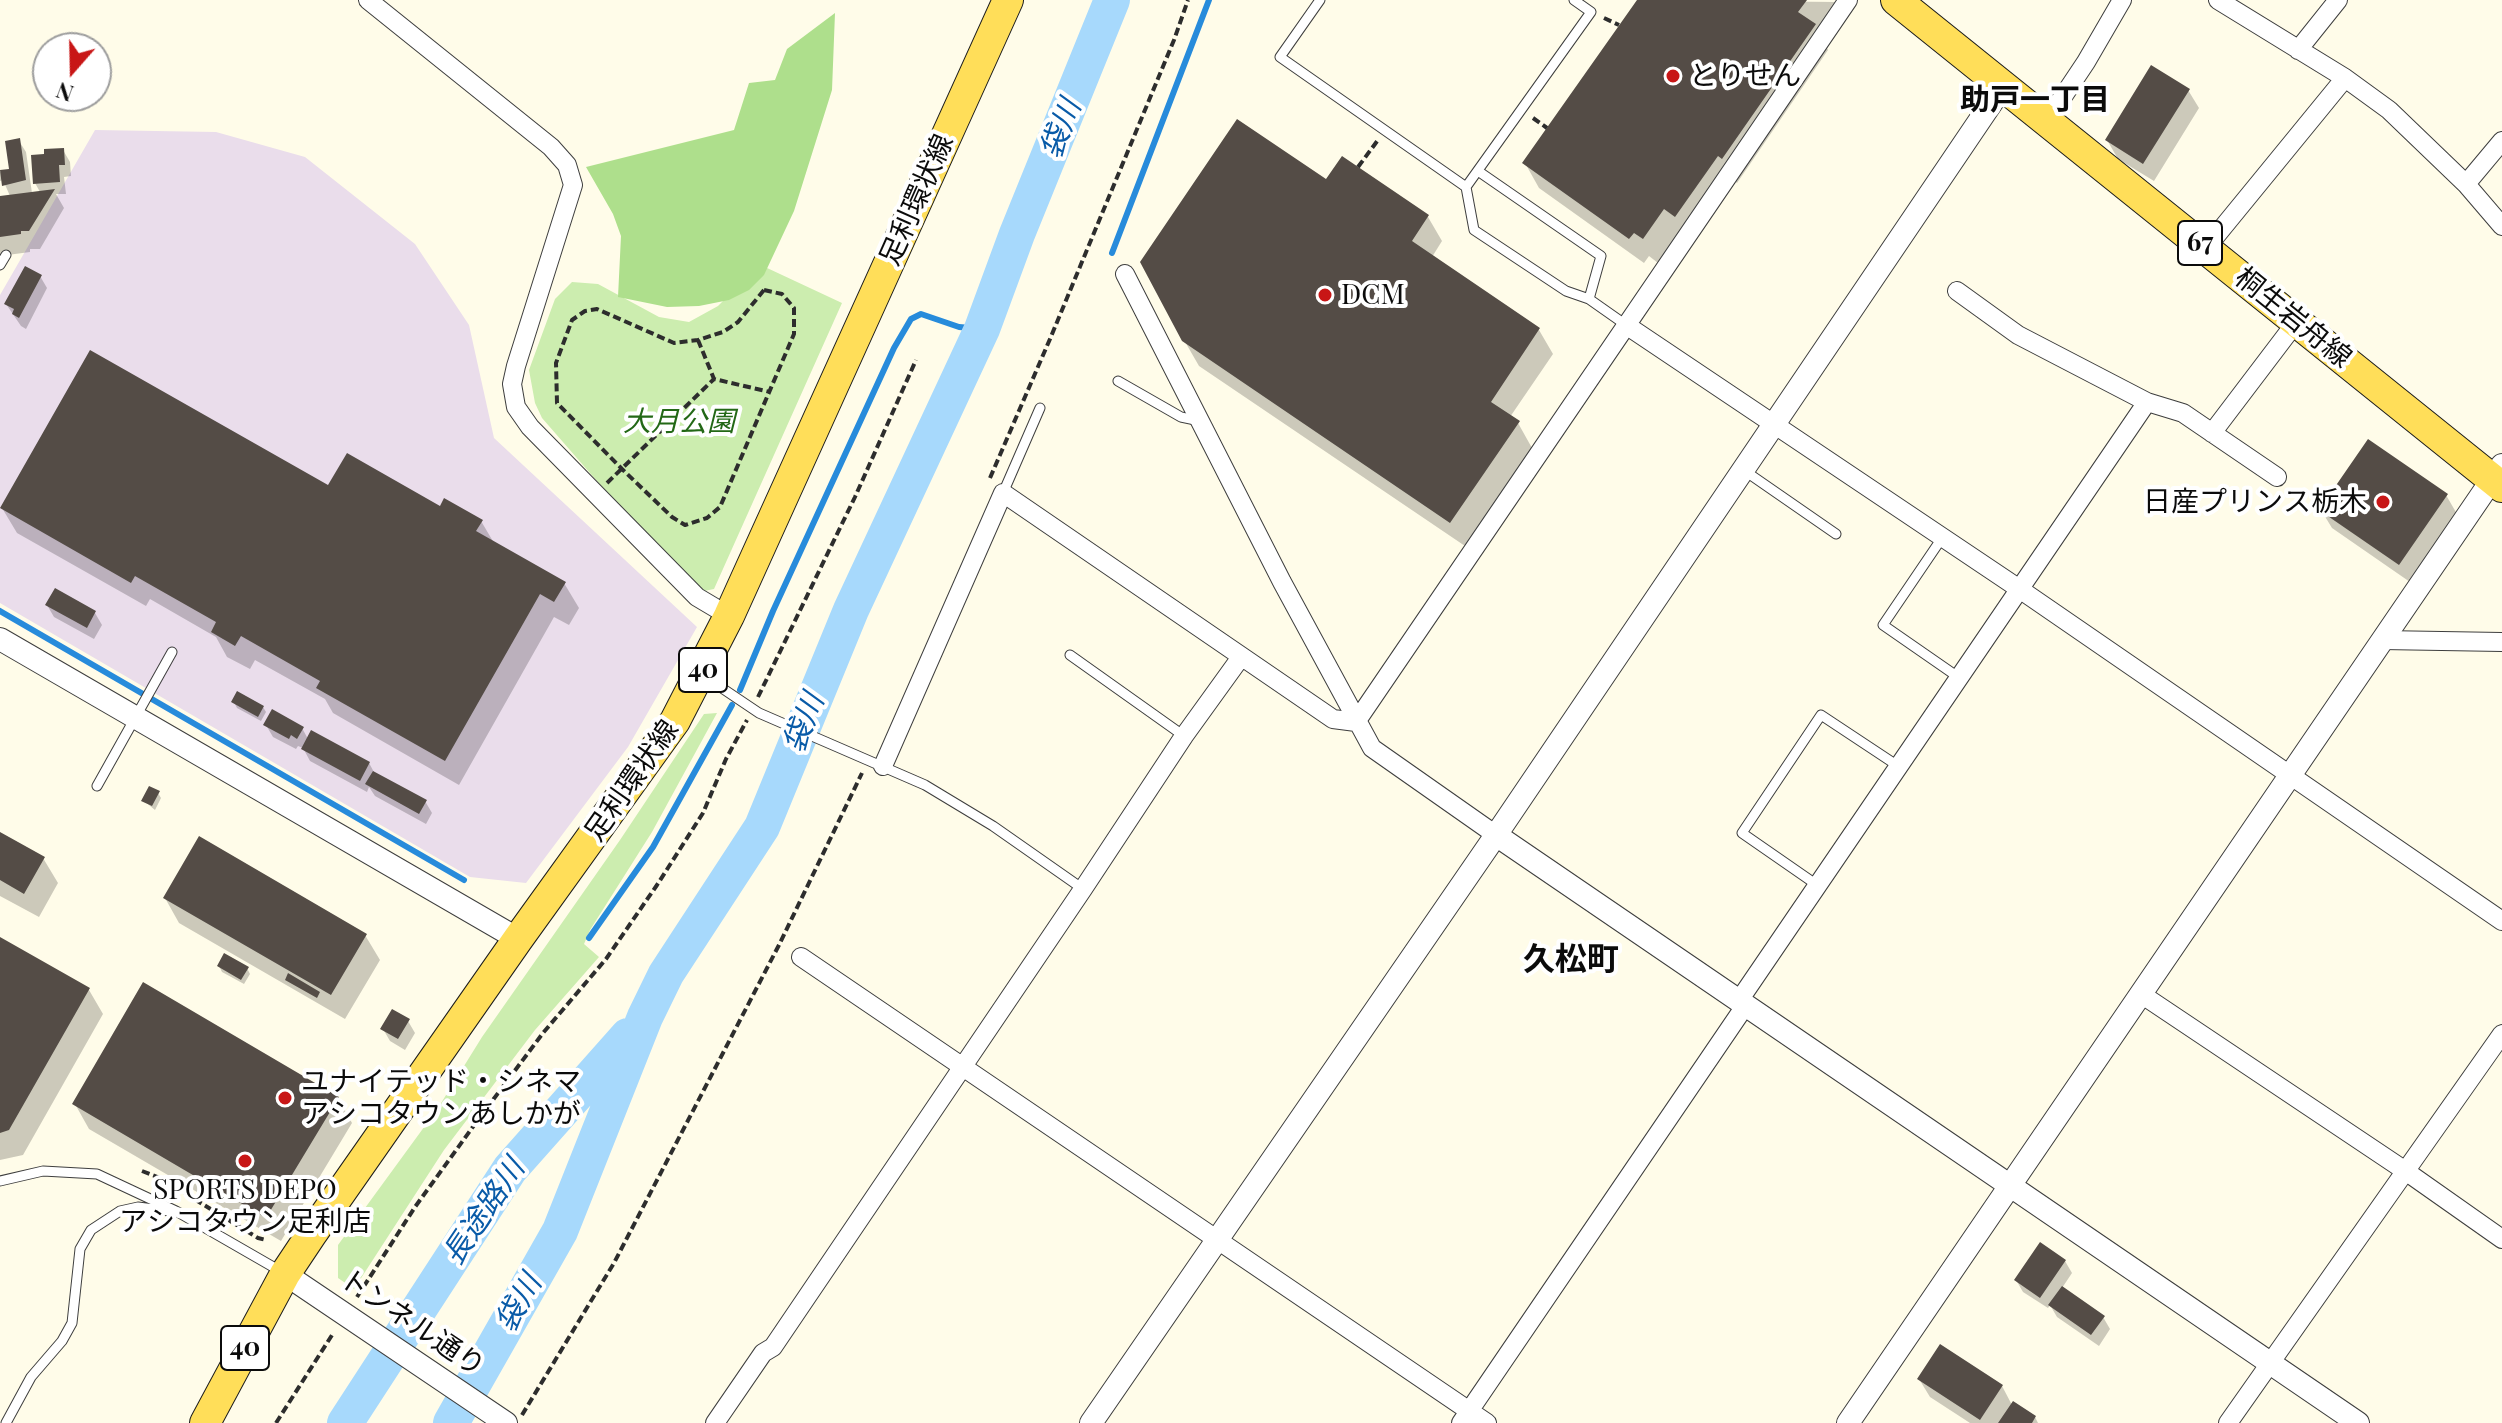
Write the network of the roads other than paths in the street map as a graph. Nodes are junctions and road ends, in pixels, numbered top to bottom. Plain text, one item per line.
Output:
1 (368, 0) edge
2 (1008, 0) edge
3 (1320, 0) edge
4 (1574, 0) edge
5 (1848, 0) edge
6 (1896, 0) edge
7 (2122, 0) edge
8 (2218, 0) edge
9 (2338, 0) edge
10 (2298, 50) junction
11 (2345, 78) junction
12 (2003, 86) junction
13 (2046, 122) junction
14 (2502, 141) edge
15 (1478, 171) junction
16 (2466, 184) junction
17 (1466, 187) junction
18 (2502, 226) edge
19 (2206, 248) junction
20 (6, 255) dead end
21 (0, 265) edge
22 (1125, 274) dead end
23 (1957, 291) dead end
24 (1589, 299) junction
25 (2297, 321) junction
26 (1626, 325) junction
27 (1118, 381) dead end
28 (2147, 402) junction
29 (1040, 408) dead end
30 (1200, 421) junction
31 (1773, 423) junction
32 (2212, 433) junction
33 (1742, 469) junction
34 (2277, 477) dead end
35 (2499, 477) edge
36 (995, 488) junction
37 (1836, 534) dead end
38 (1942, 538) junction
39 (2018, 588) junction
40 (729, 616) junction
41 (0, 639) edge
42 (2382, 640) junction
43 (2502, 642) edge
44 (172, 652) dead end
45 (1070, 655) dead end
46 (1241, 657) junction
47 (701, 674) junction
48 (1958, 677) junction
49 (136, 717) junction
50 (1356, 722) junction
51 (1184, 736) junction
52 (883, 766) junction
53 (1898, 766) junction
54 (2290, 774) junction
55 (97, 786) dead end
56 (1496, 835) junction
57 (1817, 885) junction
58 (1083, 889) junction
59 (2502, 921) edge
60 (518, 939) junction
61 (801, 957) dead end
62 (2141, 994) junction
63 (1742, 1004) junction
64 (2502, 1034) edge
65 (962, 1067) junction
66 (2404, 1170) junction
67 (0, 1181) edge
68 (2010, 1186) junction
69 (176, 1211) junction
70 (2502, 1239) edge
71 (1216, 1240) junction
72 (285, 1274) junction
73 (2269, 1362) junction
74 (1465, 1417) edge
75 (510, 1419) edge
76 (6, 1423) edge
77 (205, 1423) edge
78 (715, 1423) edge
79 (1091, 1423) edge
80 (1487, 1423) edge
81 (1848, 1423) edge
82 (2228, 1423) edge
83 (2358, 1423) edge

1 - 40 street
2 - 40 main road, 足利環状線 / 40
3 - 17 lane
4 - 15 lane
5 - 26 street
6 - 12 main road, 桐生岩舟線 / 67
7 - 13 street
8 - 10 street
9 - 10 street
10 - 11 street
11 - 16 street
11 - 19 street
12 - 13 main road, 桐生岩舟線 / 67
12 - 31 street
13 - 19 main road, 桐生岩舟線 / 67
14 - 16 street
15 - 17 lane
15 - 24 lane
16 - 18 street
17 - 24 lane
19 - 25 main road, 桐生岩舟線 / 67
20 - 21 lane
22 - 30 street
23 - 28 street
24 - 26 lane
25 - 32 street
25 - 35 main road, 桐生岩舟線 / 67
26 - 31 street
26 - 50 street
27 - 30 lane
28 - 32 street
28 - 39 street
29 - 36 lane
30 - 50 street
31 - 33 street
31 - 38 street
32 - 34 street
33 - 37 lane
33 - 56 street
35 - 42 street
36 - 46 street
36 - 52 street
38 - 39 street
38 - 48 lane
39 - 48 street
39 - 54 street
40 - 47 main road, 足利環状線 / 40
41 - 49 street
42 - 43 street
42 - 54 street
44 - 49 lane
45 - 51 lane
46 - 50 street
46 - 51 street
47 - 52 lane
47 - 60 main road, 足利環状線 / 40
48 - 53 street
49 - 55 lane
49 - 60 street
50 - 56 street
51 - 58 street
52 - 58 lane
53 - 57 street
53 - 57 lane
54 - 59 street
54 - 62 street
56 - 63 street
56 - 71 street
57 - 63 street
58 - 65 street
60 - 72 main road, 足利環状線 / 40
61 - 65 street
62 - 66 street
62 - 68 street
63 - 68 street
63 - 74 street
64 - 66 street
65 - 71 street
65 - 78 street
66 - 70 street
66 - 73 street
67 - 69 lane
68 - 73 street
68 - 81 street
69 - 72 lane
69 - 76 lane
71 - 74 street
71 - 79 street
72 - 75 street, トンネル通り
72 - 77 main road, 足利環状線 / 40
73 - 82 street
73 - 83 street
74 - 80 street

